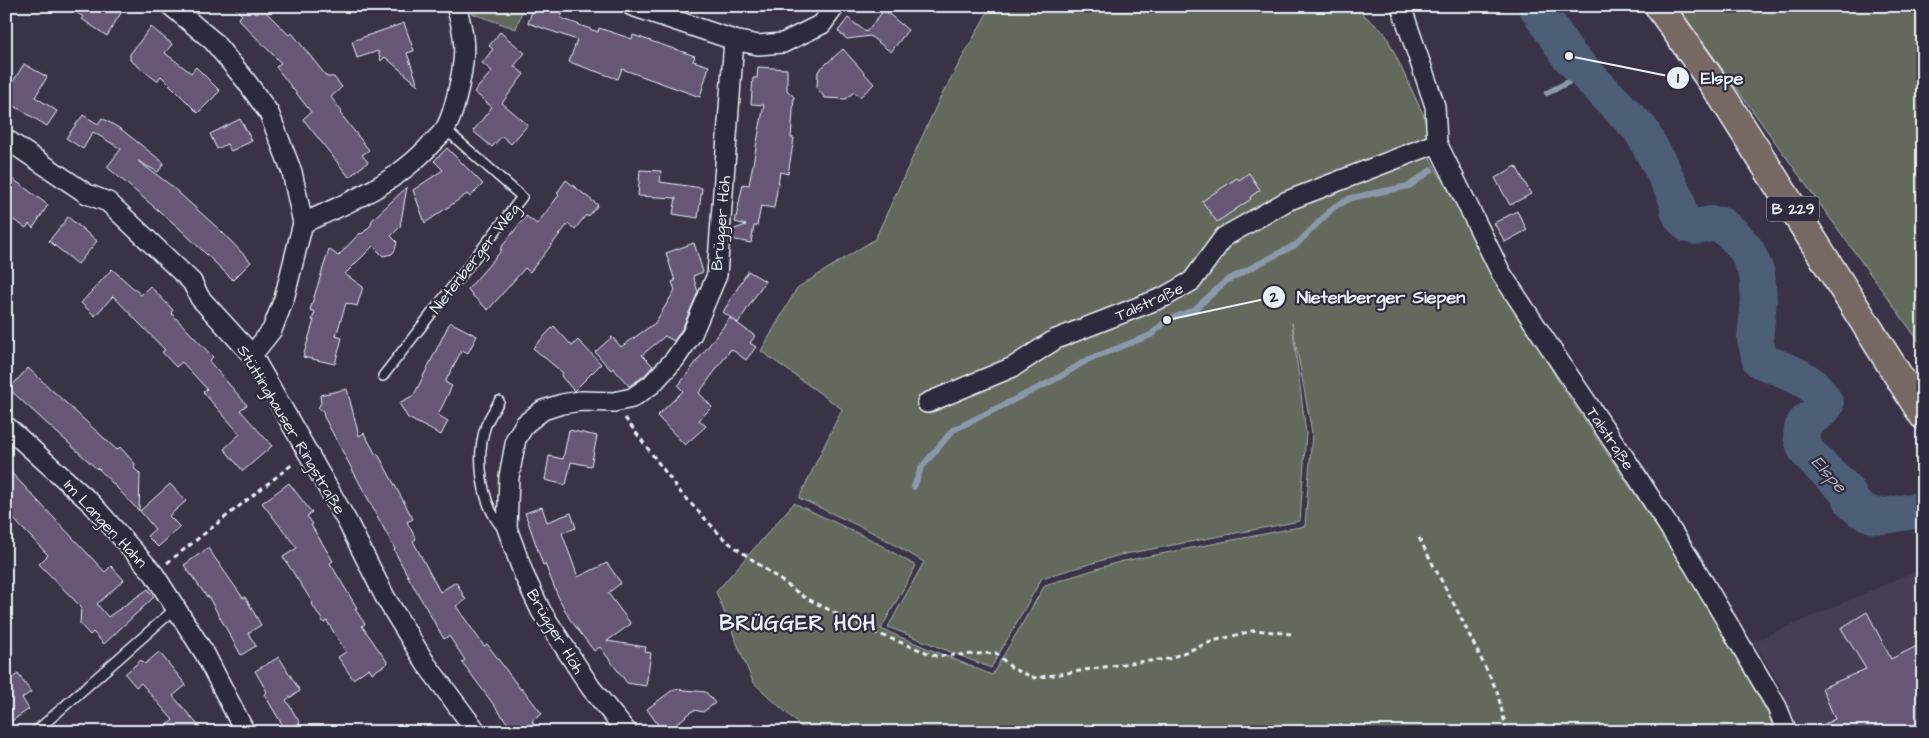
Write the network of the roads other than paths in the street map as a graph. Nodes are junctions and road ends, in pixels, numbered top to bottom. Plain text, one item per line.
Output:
1 (171, 6) edge
2 (456, 6) edge
3 (632, 6) edge
4 (835, 6) edge
5 (1401, 6) edge
6 (1659, 6) edge
7 (734, 40) junction
8 (445, 129) junction
9 (6, 140) edge
10 (1437, 143) junction
11 (303, 223) junction
12 (252, 355) junction
13 (383, 376) dead end
14 (499, 401) dead end
15 (927, 403) dead end
16 (1923, 415) edge
17 (6, 426) edge
18 (509, 535) junction
19 (176, 608) junction
20 (35, 732) edge
21 (246, 732) edge
22 (477, 732) edge
23 (627, 732) edge
24 (1787, 732) edge

1 - 11 street
2 - 8 street
3 - 7 street
4 - 7 street
5 - 10 street, Talstraße
6 - 16 main road, B 229
7 - 18 street, Brügger Höh
8 - 11 street
8 - 13 lane, Nietenberger Weg
9 - 12 street, Stüttinghauser Ringstraße
10 - 15 street, Talstraße
10 - 24 street, Talstraße
11 - 12 street
12 - 22 street, Stüttinghauser Ringstraße
14 - 18 lane
17 - 19 street, Im Langen Hahn
18 - 23 street, Brügger Höh
19 - 20 lane
19 - 21 street, Im Langen Hahn

